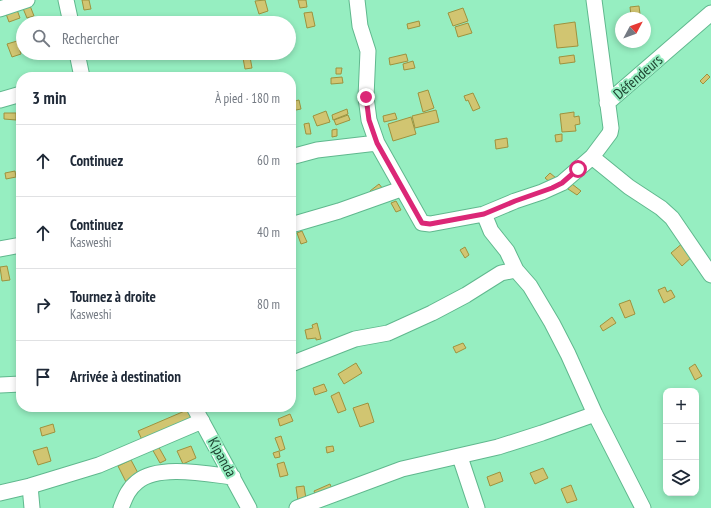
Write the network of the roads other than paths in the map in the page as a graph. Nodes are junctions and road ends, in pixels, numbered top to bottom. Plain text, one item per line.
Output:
1 (27, 0) edge
2 (66, 0) edge
3 (357, 0) edge
4 (594, 0) edge
5 (0, 9) edge
6 (711, 13) edge
7 (69, 16) edge
8 (78, 60) edge
9 (81, 72) edge
10 (16, 95) edge
11 (0, 100) edge
12 (608, 103) junction
13 (377, 143) junction
14 (296, 156) edge
15 (592, 156) junction
16 (401, 189) junction
17 (484, 214) junction
18 (296, 223) edge
19 (16, 246) edge
20 (0, 249) edge
21 (516, 270) junction
22 (711, 275) edge
23 (296, 362) edge
24 (16, 384) edge
25 (0, 385) edge
26 (197, 412) edge
27 (595, 414) junction
28 (202, 421) junction
29 (460, 456) junction
30 (233, 477) junction
31 (30, 486) junction
32 (0, 494) edge
33 (32, 508) edge
34 (121, 508) edge
35 (249, 508) edge
36 (297, 508) edge
37 (477, 508) edge
38 (643, 508) edge

1 - 5 street
2 - 7 street
3 - 13 street
4 - 12 street, Défendeurs
6 - 12 street, Défendeurs
8 - 9 street
10 - 11 street
12 - 15 street
13 - 14 street
13 - 16 street
15 - 17 street
15 - 22 street
16 - 17 street
16 - 18 street
17 - 21 street
19 - 20 street
21 - 23 street
21 - 27 street
24 - 25 street
26 - 28 street, Kipanda
27 - 29 street
27 - 38 street
28 - 30 street, Kipanda
28 - 31 street
29 - 36 street
29 - 37 street
30 - 34 street
30 - 35 street, Kipanda
31 - 32 street
31 - 33 street

